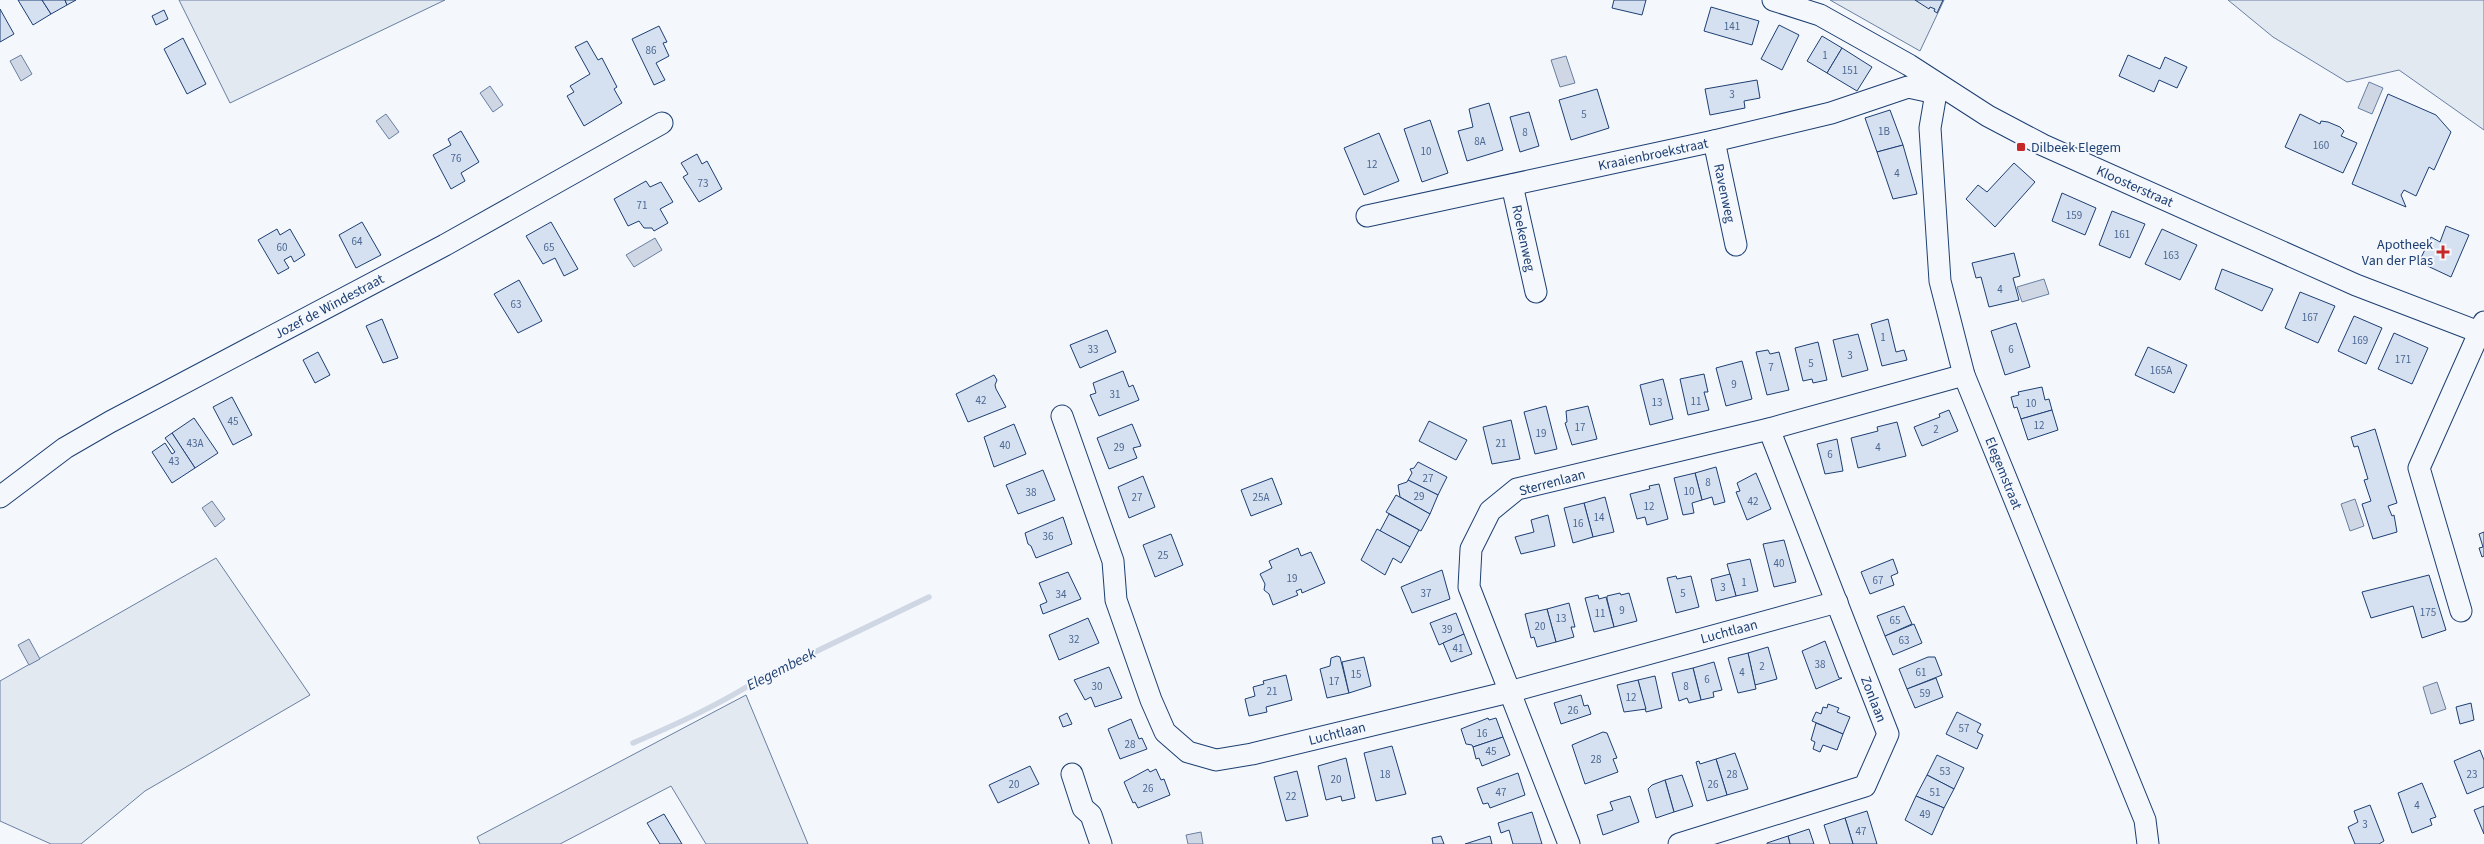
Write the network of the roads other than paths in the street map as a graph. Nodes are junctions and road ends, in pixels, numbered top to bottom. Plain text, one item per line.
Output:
1 (1773, 0) edge
2 (1939, 90) junction
3 (662, 123) dead end
4 (1714, 141) junction
5 (1512, 185) junction
6 (1366, 216) dead end
7 (1736, 245) dead end
8 (1536, 292) dead end
9 (2483, 329) edge
10 (1964, 375) junction
11 (1062, 416) dead end
12 (1769, 429) junction
13 (0, 497) edge
14 (1837, 602) junction
15 (2461, 611) dead end
16 (1509, 692) junction
17 (1072, 774) dead end
18 (1101, 844) edge
19 (1569, 844) edge
20 (1678, 844) edge
21 (2148, 844) edge

1 - 2 street, Kloosterstraat
2 - 4 street, Kraaienbroekstraat
2 - 9 street, Kloosterstraat
2 - 10 street, Elegemstraat
3 - 13 street, Jozef de Windestraat
4 - 5 street, Kraaienbroekstraat
4 - 7 street, Ravenweg
5 - 6 street, Kraaienbroekstraat
5 - 8 street, Roekenweg
9 - 15 street
10 - 12 street, Sterrenlaan
10 - 21 street, Elegemstraat
11 - 16 street, Luchtlaan
12 - 14 street, Zonlaan
12 - 16 street, Sterrenlaan
14 - 16 street, Luchtlaan
14 - 20 street, Zonlaan
16 - 19 street, Sterrenlaan
17 - 18 street

